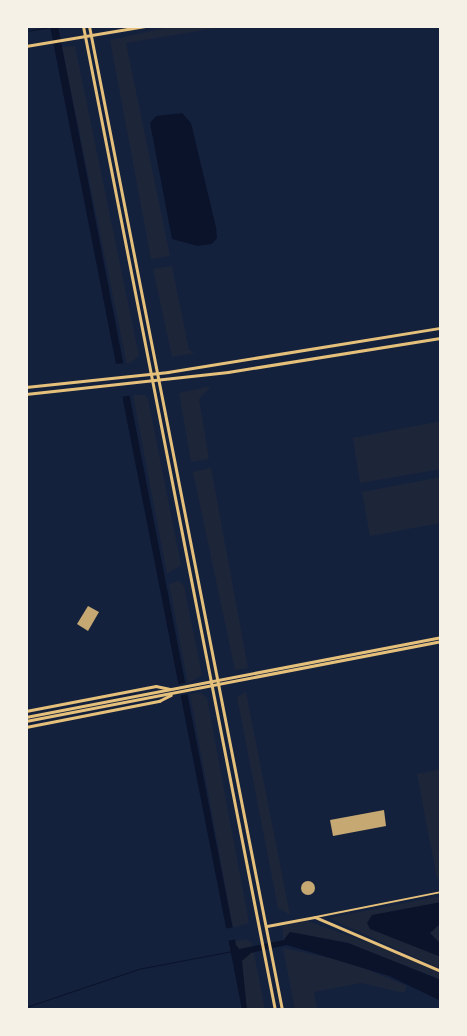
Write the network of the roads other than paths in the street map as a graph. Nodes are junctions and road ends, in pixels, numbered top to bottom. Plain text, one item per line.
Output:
1 (82, 26) edge
2 (90, 26) edge
3 (146, 26) edge
4 (91, 35) junction
5 (84, 36) junction
6 (26, 46) edge
7 (441, 328) edge
8 (441, 338) edge
9 (152, 372) junction
10 (160, 372) junction
11 (162, 380) junction
12 (154, 381) junction
13 (26, 388) edge
14 (26, 394) edge
15 (441, 637) edge
16 (441, 641) edge
17 (219, 683) junction
18 (212, 684) junction
19 (173, 691) junction
20 (26, 711) edge
21 (26, 719) edge
22 (26, 727) edge
23 (441, 892) edge
24 (315, 917) junction
25 (267, 926) junction
26 (441, 971) edge
27 (275, 1010) edge
28 (282, 1010) edge

1 - 5 main road
2 - 4 main road
3 - 4 street
4 - 5 street
4 - 10 main road
5 - 6 street
5 - 9 main road
7 - 10 street
8 - 11 street
9 - 10 street
9 - 12 main road
9 - 13 street
10 - 11 main road
11 - 12 street
11 - 17 main road
12 - 14 street
12 - 18 main road
15 - 17 street
16 - 17 street
17 - 18 street
17 - 25 main road
18 - 19 street
18 - 27 main road
19 - 20 street
19 - 21 street
19 - 22 street
23 - 24 street
24 - 25 street
24 - 26 street
25 - 28 main road

